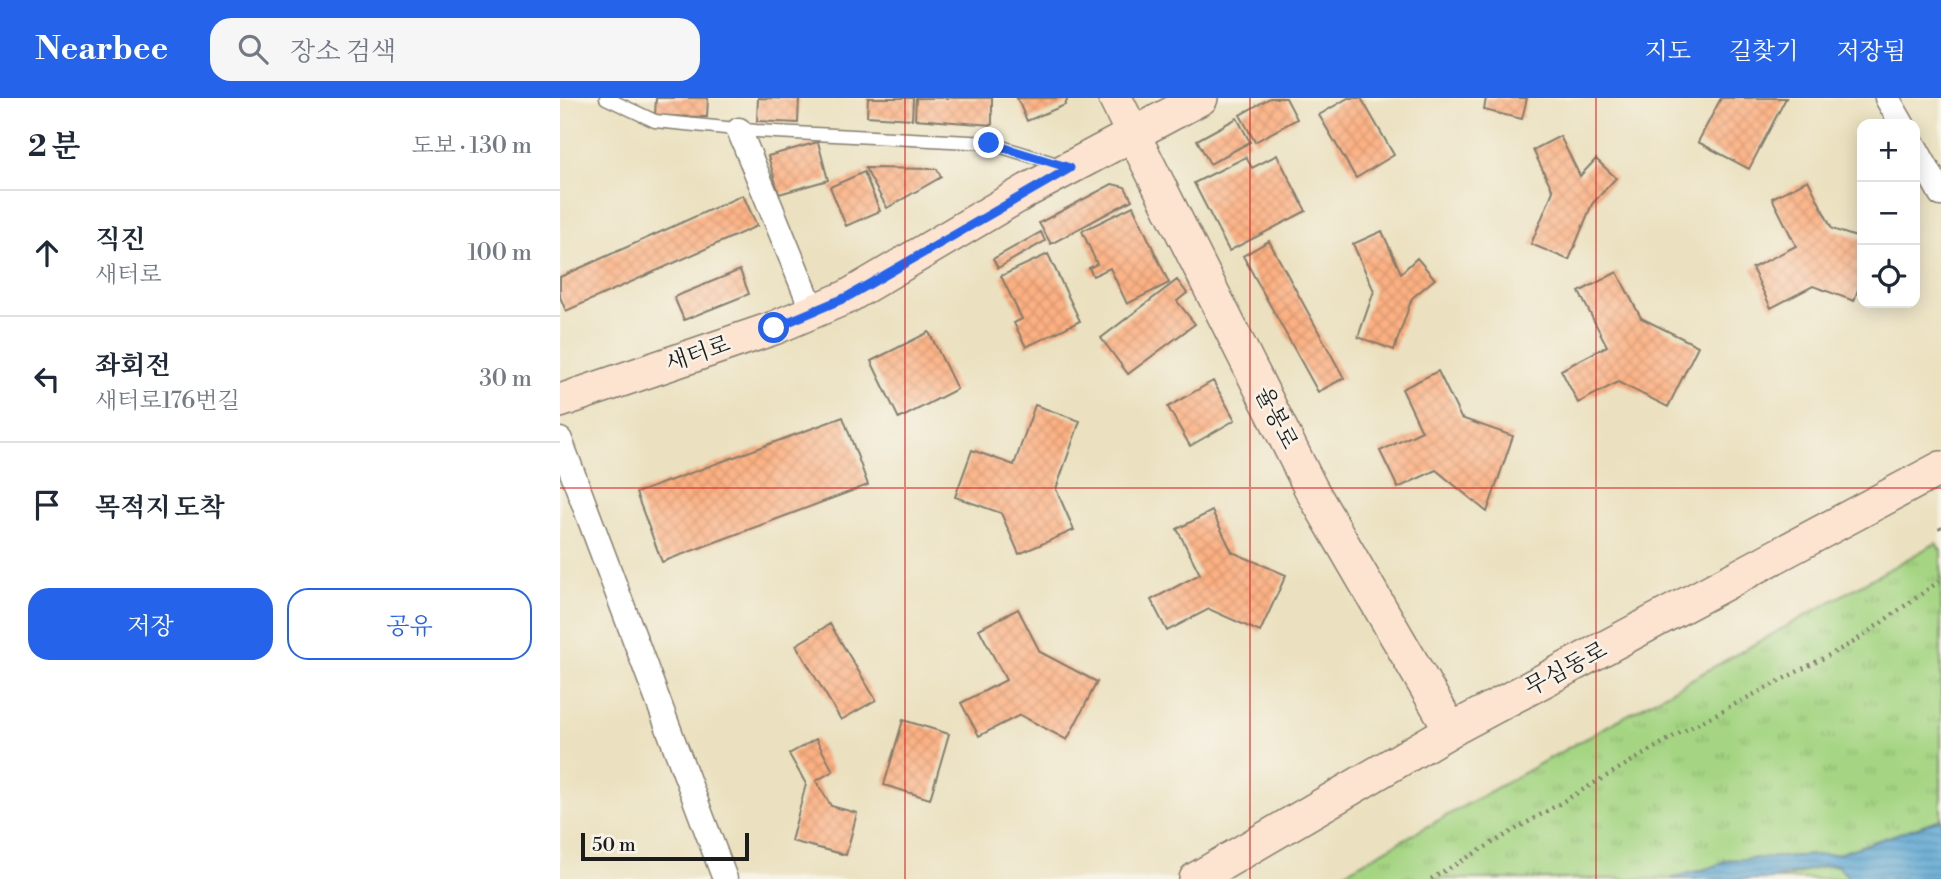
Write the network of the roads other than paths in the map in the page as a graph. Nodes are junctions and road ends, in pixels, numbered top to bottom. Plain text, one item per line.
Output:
1 (606, 98) edge
2 (1115, 98) edge
3 (1201, 98) edge
4 (1211, 98) edge
5 (1887, 98) edge
6 (1168, 116) junction
7 (1899, 119) edge
8 (739, 130) junction
9 (1133, 135) junction
10 (1920, 156) edge
11 (1070, 168) junction
12 (1941, 194) edge
13 (813, 311) junction
14 (560, 401) edge
15 (560, 440) edge
16 (1941, 468) edge
17 (1451, 730) junction
18 (725, 879) edge
19 (1196, 879) edge

1 - 8 lane
2 - 9 street, 율봉로
3 - 6 street, 새터로
4 - 6 street
5 - 7 street
6 - 9 street, 새터로
8 - 11 lane
8 - 13 street
9 - 11 street, 새터로
9 - 17 street, 율봉로
10 - 12 street
11 - 13 street, 새터로
13 - 14 street, 새터로
15 - 18 street
16 - 17 street, 무심동로
17 - 19 street, 무심동로

